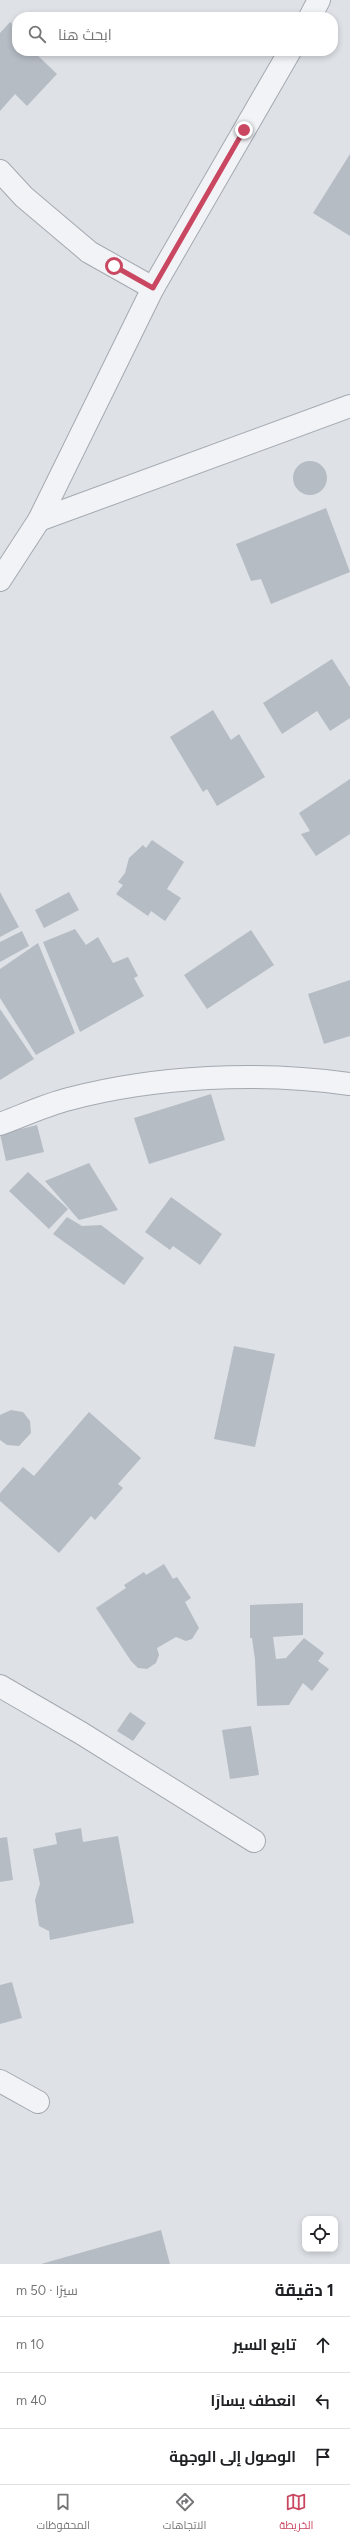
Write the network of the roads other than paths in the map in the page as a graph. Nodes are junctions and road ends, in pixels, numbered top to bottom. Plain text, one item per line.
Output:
1 (319, 0) edge
2 (313, 12) edge
3 (287, 56) edge
4 (0, 171) edge
5 (153, 288) junction
6 (350, 406) edge
7 (39, 520) junction
8 (0, 580) edge
9 (350, 1084) edge
10 (0, 1124) edge
11 (0, 1686) edge
12 (254, 1841) dead end
13 (0, 2081) edge
14 (38, 2102) dead end

1 - 2 street
3 - 5 street
4 - 5 street
5 - 7 street
6 - 7 street
7 - 8 street
9 - 10 street
11 - 12 street
13 - 14 street

